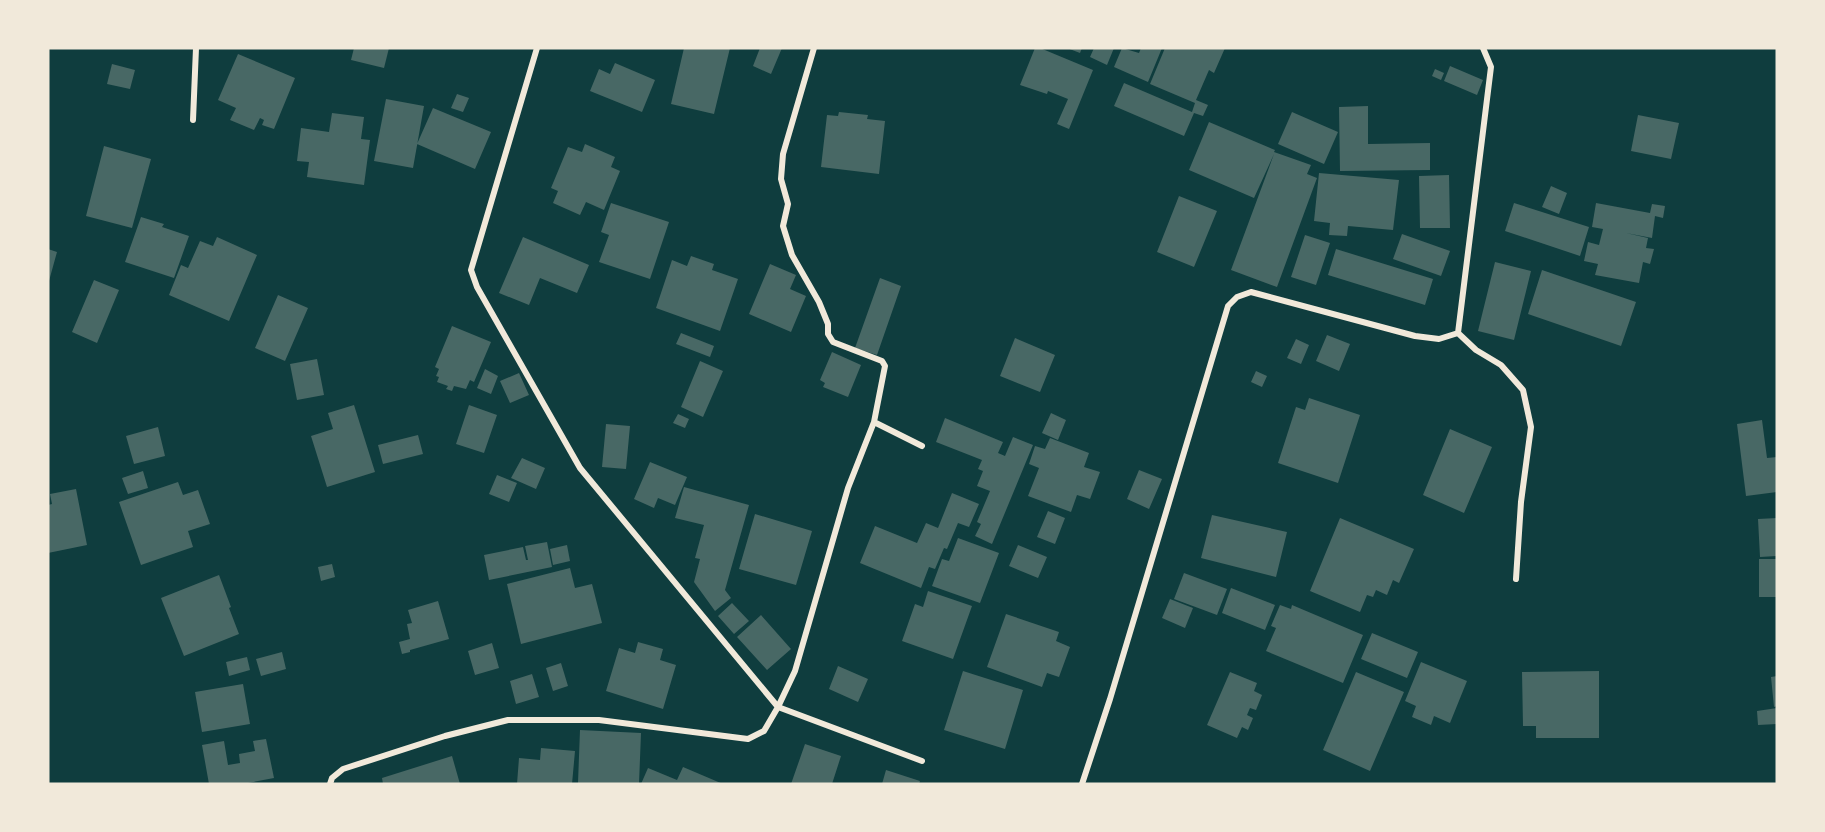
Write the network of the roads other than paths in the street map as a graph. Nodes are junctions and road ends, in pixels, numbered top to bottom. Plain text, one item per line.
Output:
1 (196, 48) edge
2 (537, 48) edge
3 (814, 48) edge
4 (1483, 48) edge
5 (193, 120) dead end
6 (1458, 333) junction
7 (874, 422) junction
8 (922, 446) dead end
9 (1516, 579) dead end
10 (778, 707) junction
11 (922, 761) dead end
12 (330, 784) edge
13 (1082, 784) edge

1 - 5 street
2 - 10 street
3 - 7 street
4 - 6 street
6 - 9 street
6 - 13 street
7 - 8 street
7 - 10 street
10 - 11 street
10 - 12 street

